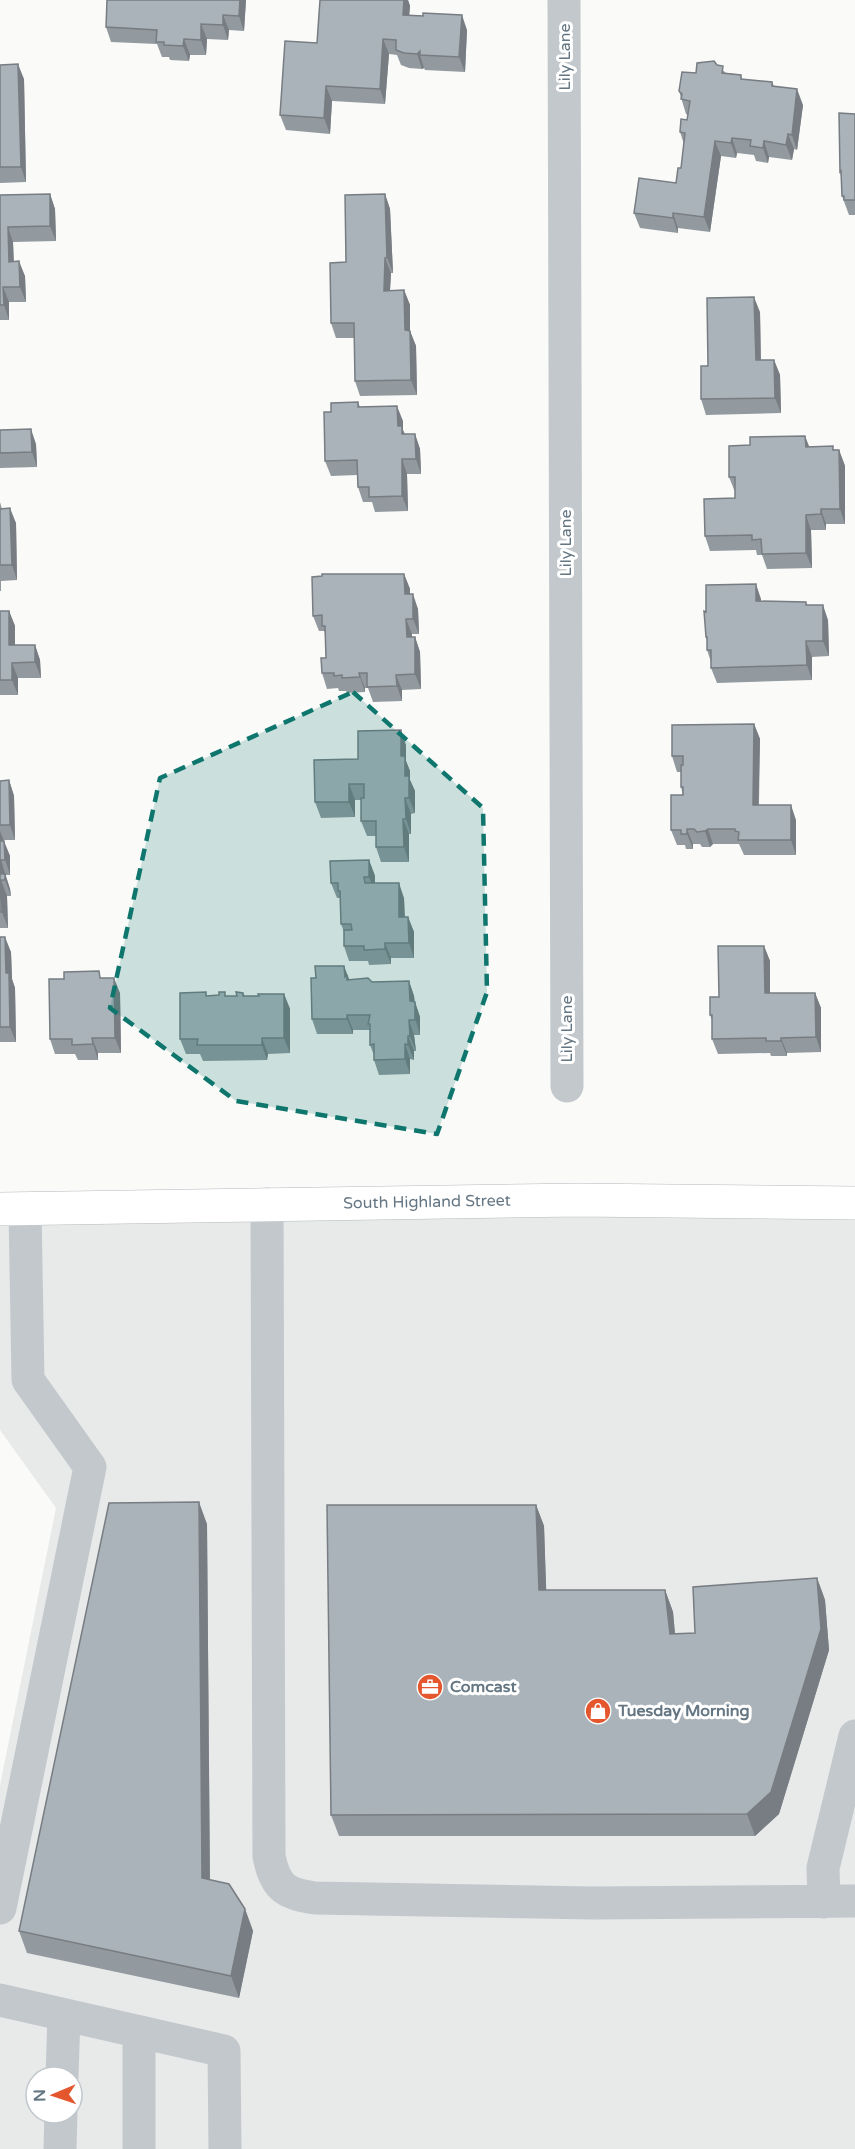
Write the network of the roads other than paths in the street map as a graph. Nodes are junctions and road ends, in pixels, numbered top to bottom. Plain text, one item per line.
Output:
1 (564, 0) edge
2 (567, 1086) dead end
3 (855, 1203) edge
4 (267, 1204) junction
5 (13, 1209) edge
6 (855, 1736) edge
7 (839, 1902) edge
8 (0, 1908) edge
9 (0, 2000) edge
10 (64, 2015) junction
11 (139, 2032) junction
12 (62, 2065) edge
13 (61, 2125) edge
14 (60, 2149) edge
15 (139, 2149) edge
16 (225, 2149) edge

1 - 2 street, Lily Lane
3 - 4 main road, South Highland Street
4 - 5 main road, South Highland Street
4 - 7 street
5 - 8 street
6 - 7 street
9 - 10 street
10 - 11 street
10 - 12 street
11 - 15 street
11 - 16 street
13 - 14 street

